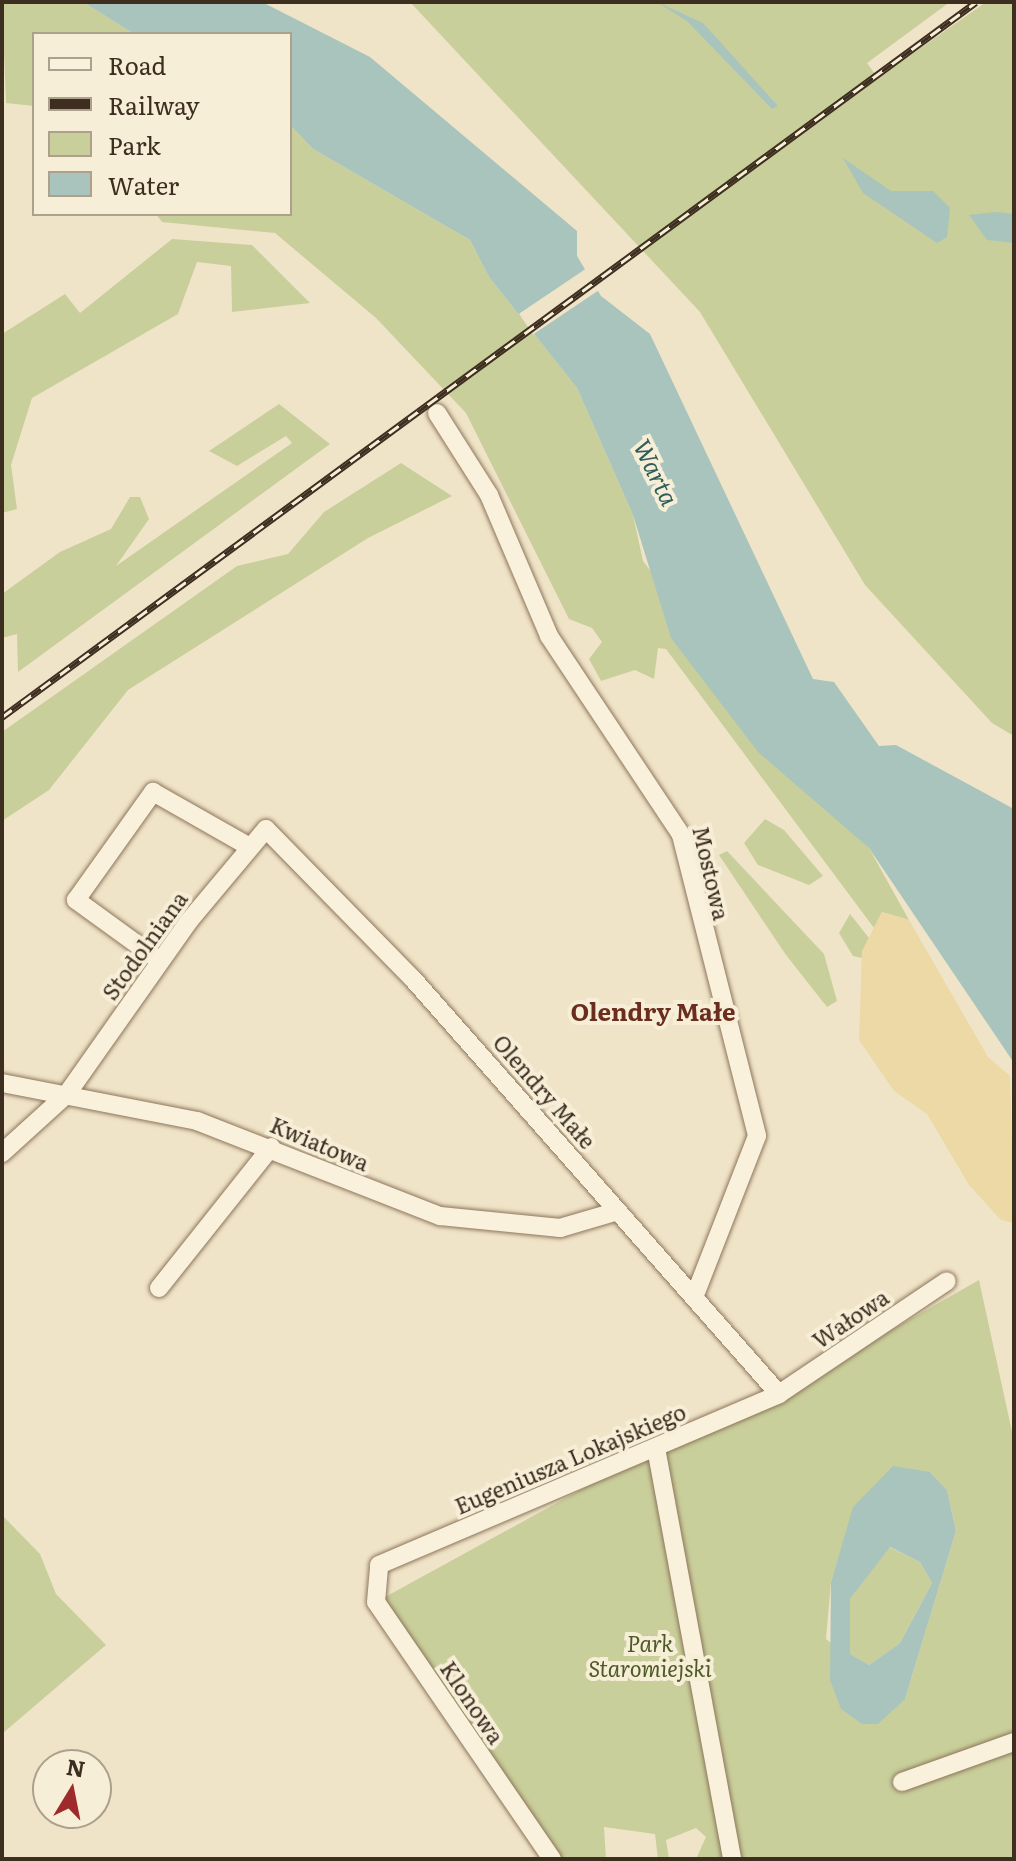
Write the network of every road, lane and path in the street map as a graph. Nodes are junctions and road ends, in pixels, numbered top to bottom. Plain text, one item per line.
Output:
1 (437, 413) dead end
2 (266, 829) joint
3 (248, 846) junction
4 (160, 961) junction
5 (2, 1083) edge
6 (67, 1094) junction
7 (271, 1147) junction
8 (2, 1153) edge
9 (618, 1211) junction
10 (947, 1281) dead end
11 (159, 1288) dead end
12 (695, 1295) junction
13 (779, 1394) junction
14 (656, 1448) junction
15 (379, 1565) joint
16 (1014, 1742) edge
17 (902, 1782) dead end
18 (552, 1859) edge
19 (732, 1859) edge

1 - 12 street, Mostowa
2 - 3 street, Stodolniana
2 - 9 street, Olendry Małe
3 - 4 street, Stodolniana
3 - 4 street
4 - 6 street, Stodolniana
5 - 6 street, Kwiatowa
6 - 7 street, Kwiatowa
6 - 8 street, Stodolniana
7 - 9 street, Kwiatowa
7 - 11 street
9 - 12 street, Olendry Małe
10 - 13 street, Wałowa
12 - 13 street, Olendry Małe
13 - 14 street, Eugeniusza Lokajskiego
14 - 15 street, Eugeniusza Lokajskiego
14 - 19 street
15 - 18 street, Klonowa
16 - 17 street

